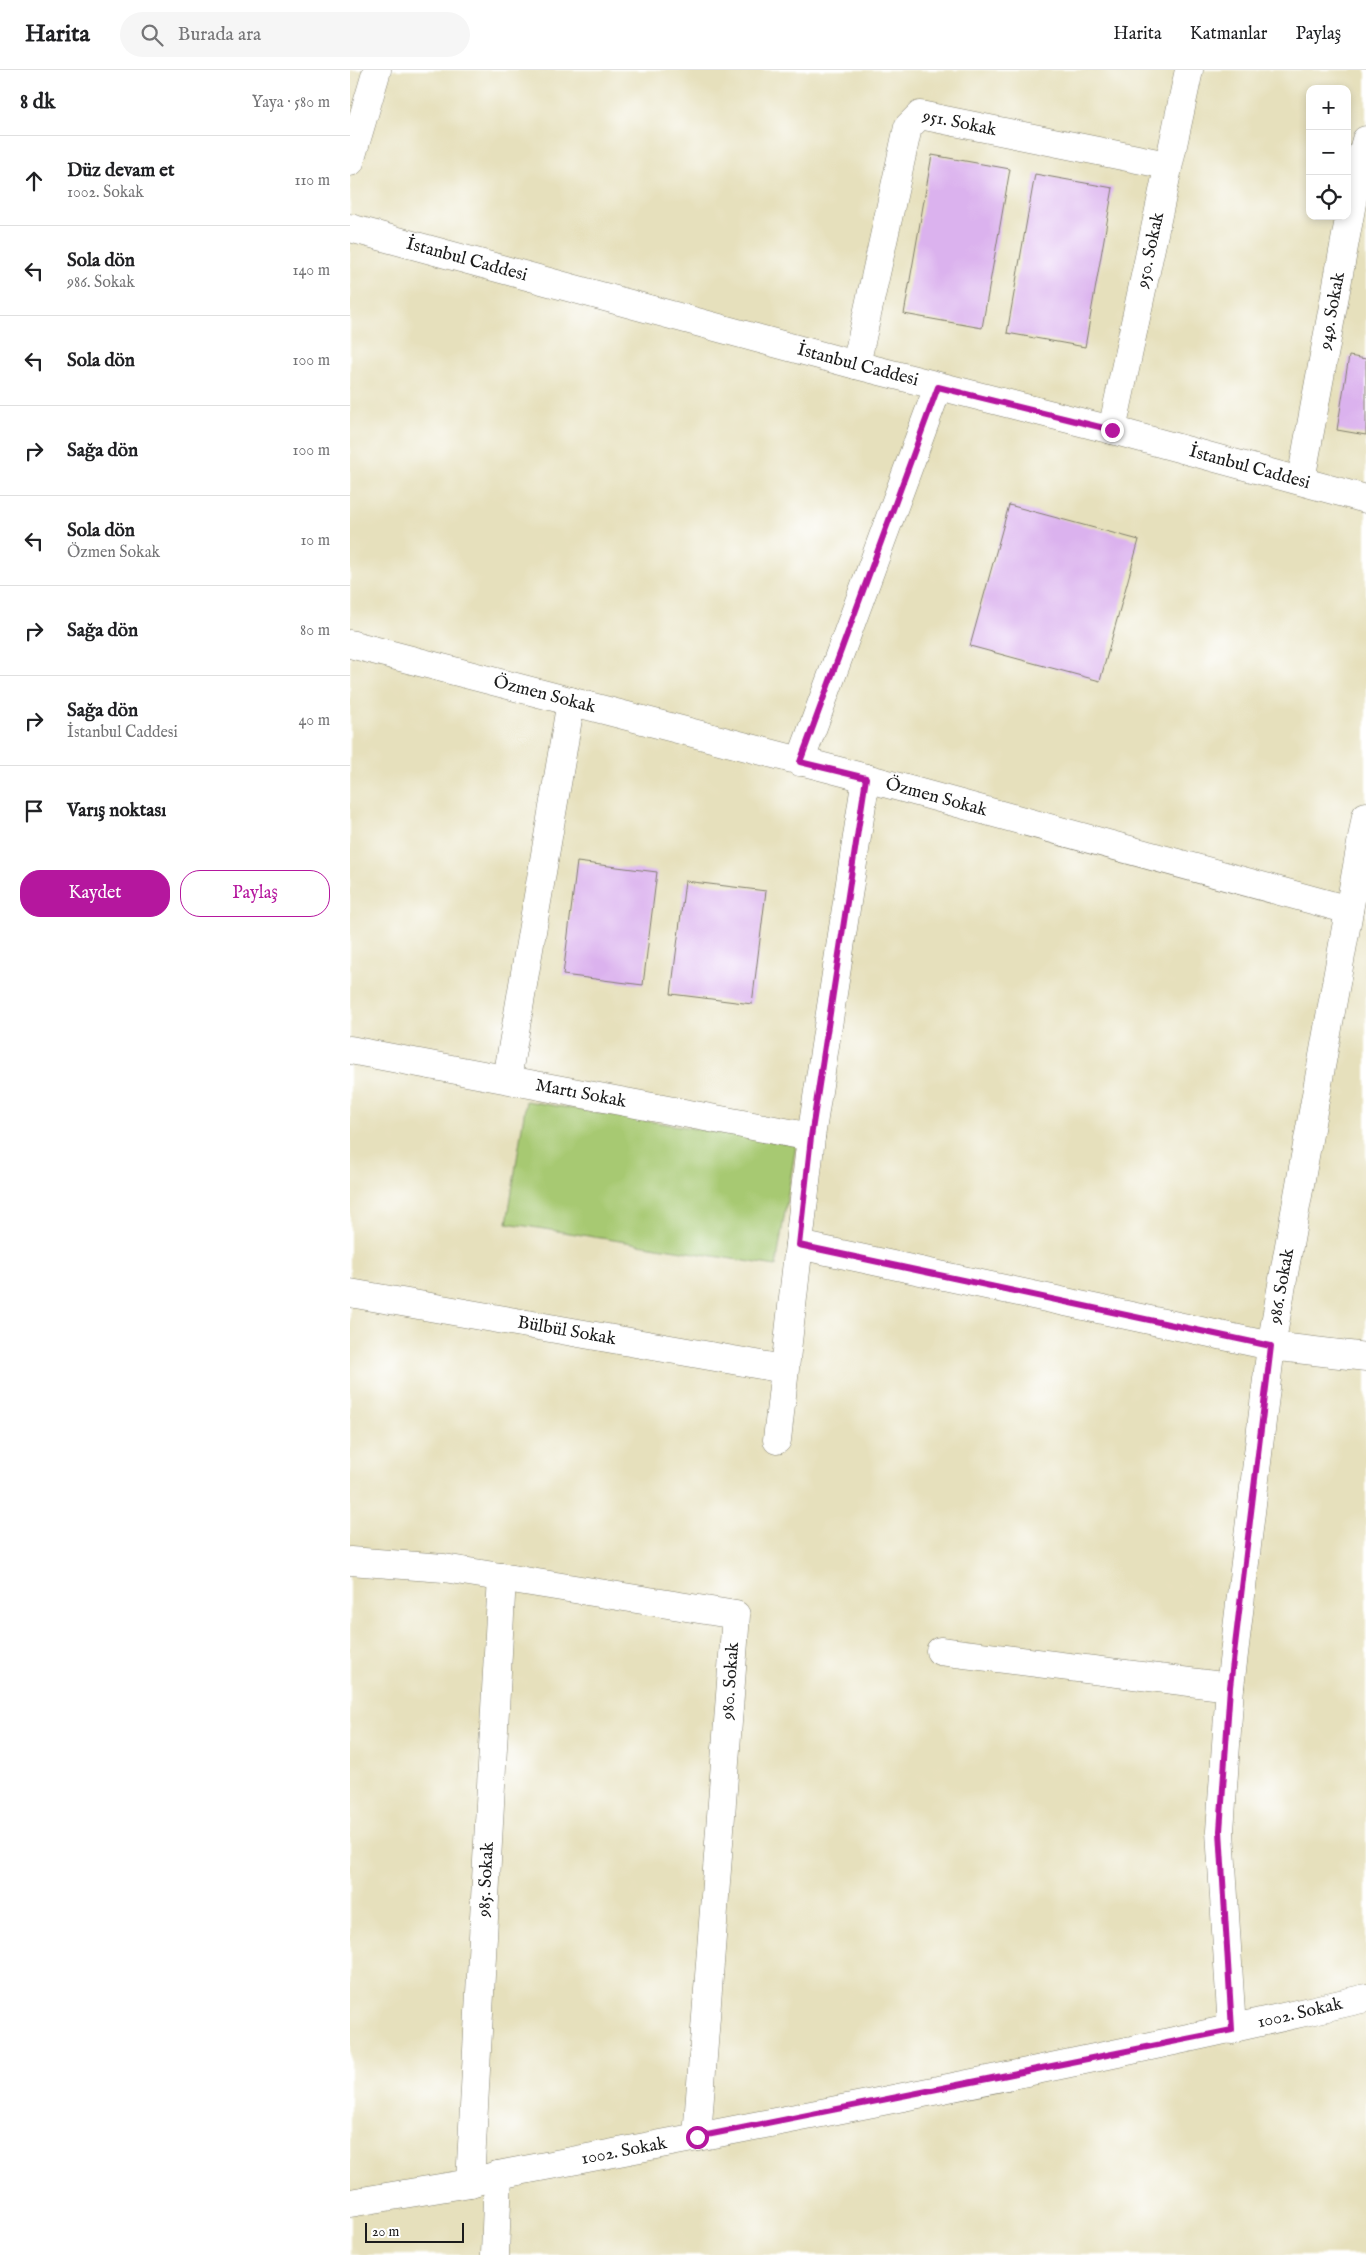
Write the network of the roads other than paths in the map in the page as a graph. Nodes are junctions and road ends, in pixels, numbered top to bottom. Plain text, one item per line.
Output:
1 (378, 70) edge
2 (1189, 70) edge
3 (1364, 157) edge
4 (350, 162) edge
5 (1167, 165) junction
6 (350, 228) edge
7 (856, 365) junction
8 (938, 387) junction
9 (1112, 430) junction
10 (1301, 480) junction
11 (1366, 499) edge
12 (350, 644) edge
13 (571, 702) junction
14 (800, 762) junction
15 (866, 778) junction
16 (1366, 816) edge
17 (1349, 910) junction
18 (350, 1050) edge
19 (507, 1079) junction
20 (811, 1137) junction
21 (799, 1245) junction
22 (350, 1293) edge
23 (1271, 1346) junction
24 (1366, 1357) edge
25 (784, 1369) junction
26 (777, 1440) dead end
27 (350, 1561) edge
28 (502, 1577) junction
29 (940, 1651) dead end
30 (1230, 1687) junction
31 (1366, 1998) edge
32 (1232, 2030) junction
33 (697, 2137) junction
34 (498, 2175) junction
35 (470, 2183) junction
36 (350, 2203) edge
37 (495, 2255) edge

1 - 4 street
2 - 5 street, 950. Sokak
3 - 10 street, 949. Sokak
5 - 7 street, 951. Sokak
5 - 9 street, 950. Sokak
6 - 7 street, İstanbul Caddesi
7 - 8 street, İstanbul Caddesi
8 - 9 street, İstanbul Caddesi
8 - 14 street
9 - 10 street, İstanbul Caddesi
10 - 11 street, İstanbul Caddesi
12 - 13 street, Özmen Sokak
13 - 14 street, Özmen Sokak
13 - 19 street
14 - 15 street, Özmen Sokak
15 - 17 street, Özmen Sokak
15 - 20 street
16 - 17 street, 986. Sokak
17 - 23 street, 986. Sokak
18 - 19 street, Martı Sokak
19 - 20 street, Martı Sokak
20 - 21 street
21 - 23 street
21 - 25 street
22 - 25 street, Bülbül Sokak
23 - 24 street
23 - 30 street, 986. Sokak
25 - 26 street
27 - 28 street, 980. Sokak
28 - 33 street, 980. Sokak
28 - 35 street, 985. Sokak
29 - 30 street
30 - 32 street, 986. Sokak
31 - 32 street, 1002. Sokak
32 - 33 street, 1002. Sokak
33 - 34 street, 1002. Sokak
34 - 35 street, 1002. Sokak
34 - 37 street
35 - 36 street, 1002. Sokak

